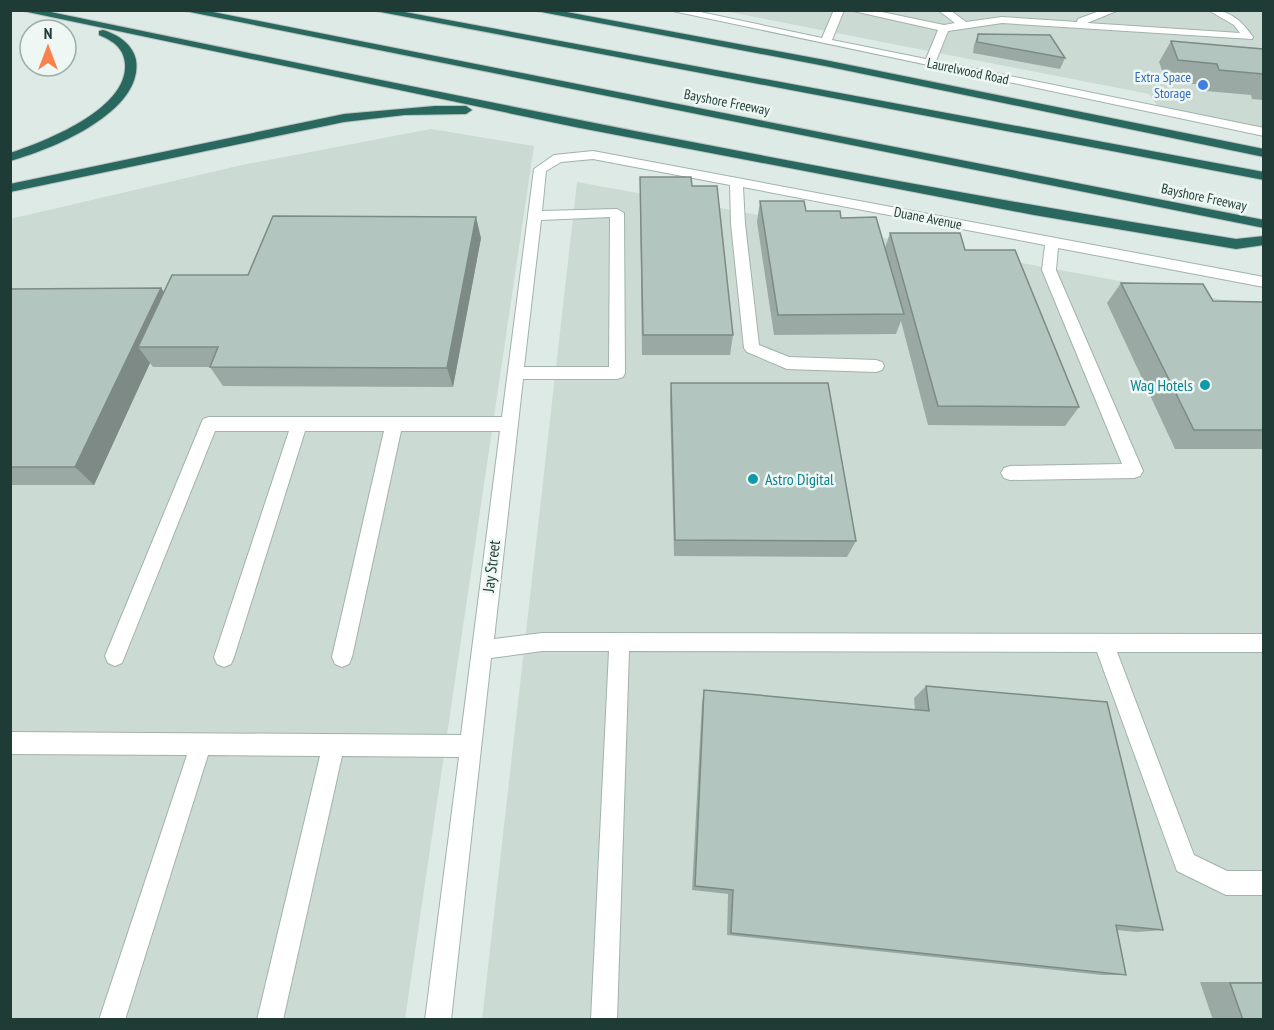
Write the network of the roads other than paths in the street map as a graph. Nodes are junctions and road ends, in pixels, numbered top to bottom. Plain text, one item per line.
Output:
1 (23, 10) edge
2 (185, 10) edge
3 (375, 10) edge
4 (536, 10) edge
5 (590, 10) edge
6 (673, 10) edge
7 (839, 10) edge
8 (854, 10) edge
9 (943, 10) edge
10 (1114, 10) edge
11 (1213, 10) edge
12 (60, 18) edge
13 (78, 22) edge
14 (78, 23) edge
15 (1072, 24) junction
16 (964, 25) junction
17 (944, 28) junction
18 (826, 42) junction
19 (825, 63) junction
20 (930, 63) junction
21 (575, 123) junction
22 (1263, 132) edge
23 (1263, 153) edge
24 (593, 155) joint
25 (10, 158) edge
26 (1263, 176) edge
27 (736, 182) junction
28 (10, 188) edge
29 (534, 216) junction
30 (1263, 224) edge
31 (1263, 240) edge
32 (1052, 242) junction
33 (1263, 282) edge
34 (876, 366) dead end
35 (514, 373) junction
36 (299, 424) junction
37 (393, 424) junction
38 (509, 424) junction
39 (1010, 473) dead end
40 (619, 642) junction
41 (1104, 643) junction
42 (1263, 643) edge
43 (481, 651) junction
44 (116, 656) dead end
45 (224, 657) dead end
46 (342, 657) dead end
47 (10, 744) edge
48 (201, 744) junction
49 (333, 746) junction
50 (470, 746) junction
51 (1263, 883) edge
52 (112, 1020) edge
53 (270, 1020) edge
54 (438, 1020) edge
55 (604, 1020) edge

1 - 12 highway
2 - 30 highway, Bayshore Freeway
3 - 26 highway, Bayshore Freeway
4 - 19 highway
5 - 19 highway
6 - 18 street, Laurelwood Road
7 - 18 street
8 - 17 street
9 - 16 street
10 - 15 street
11 - 15 street
13 - 21 highway
14 - 25 highway
15 - 16 street
16 - 17 street
17 - 20 street
18 - 20 street, Laurelwood Road
19 - 23 highway
20 - 22 street, Laurelwood Road
21 - 28 highway
21 - 31 highway
24 - 27 street, Duane Avenue
24 - 29 street, Jay Street
27 - 32 street, Duane Avenue
27 - 34 street
29 - 35 street, Jay Street
29 - 35 street
32 - 33 street, Duane Avenue
32 - 39 street
35 - 38 street, Jay Street
36 - 37 street
36 - 44 street
36 - 45 street
37 - 38 street
37 - 46 street
38 - 43 street, Jay Street
40 - 41 street
40 - 43 street
40 - 55 street
41 - 42 street
41 - 51 street
43 - 50 street, Jay Street
47 - 48 street
48 - 49 street
48 - 52 street
49 - 50 street
49 - 53 street
50 - 54 street, Jay Street

